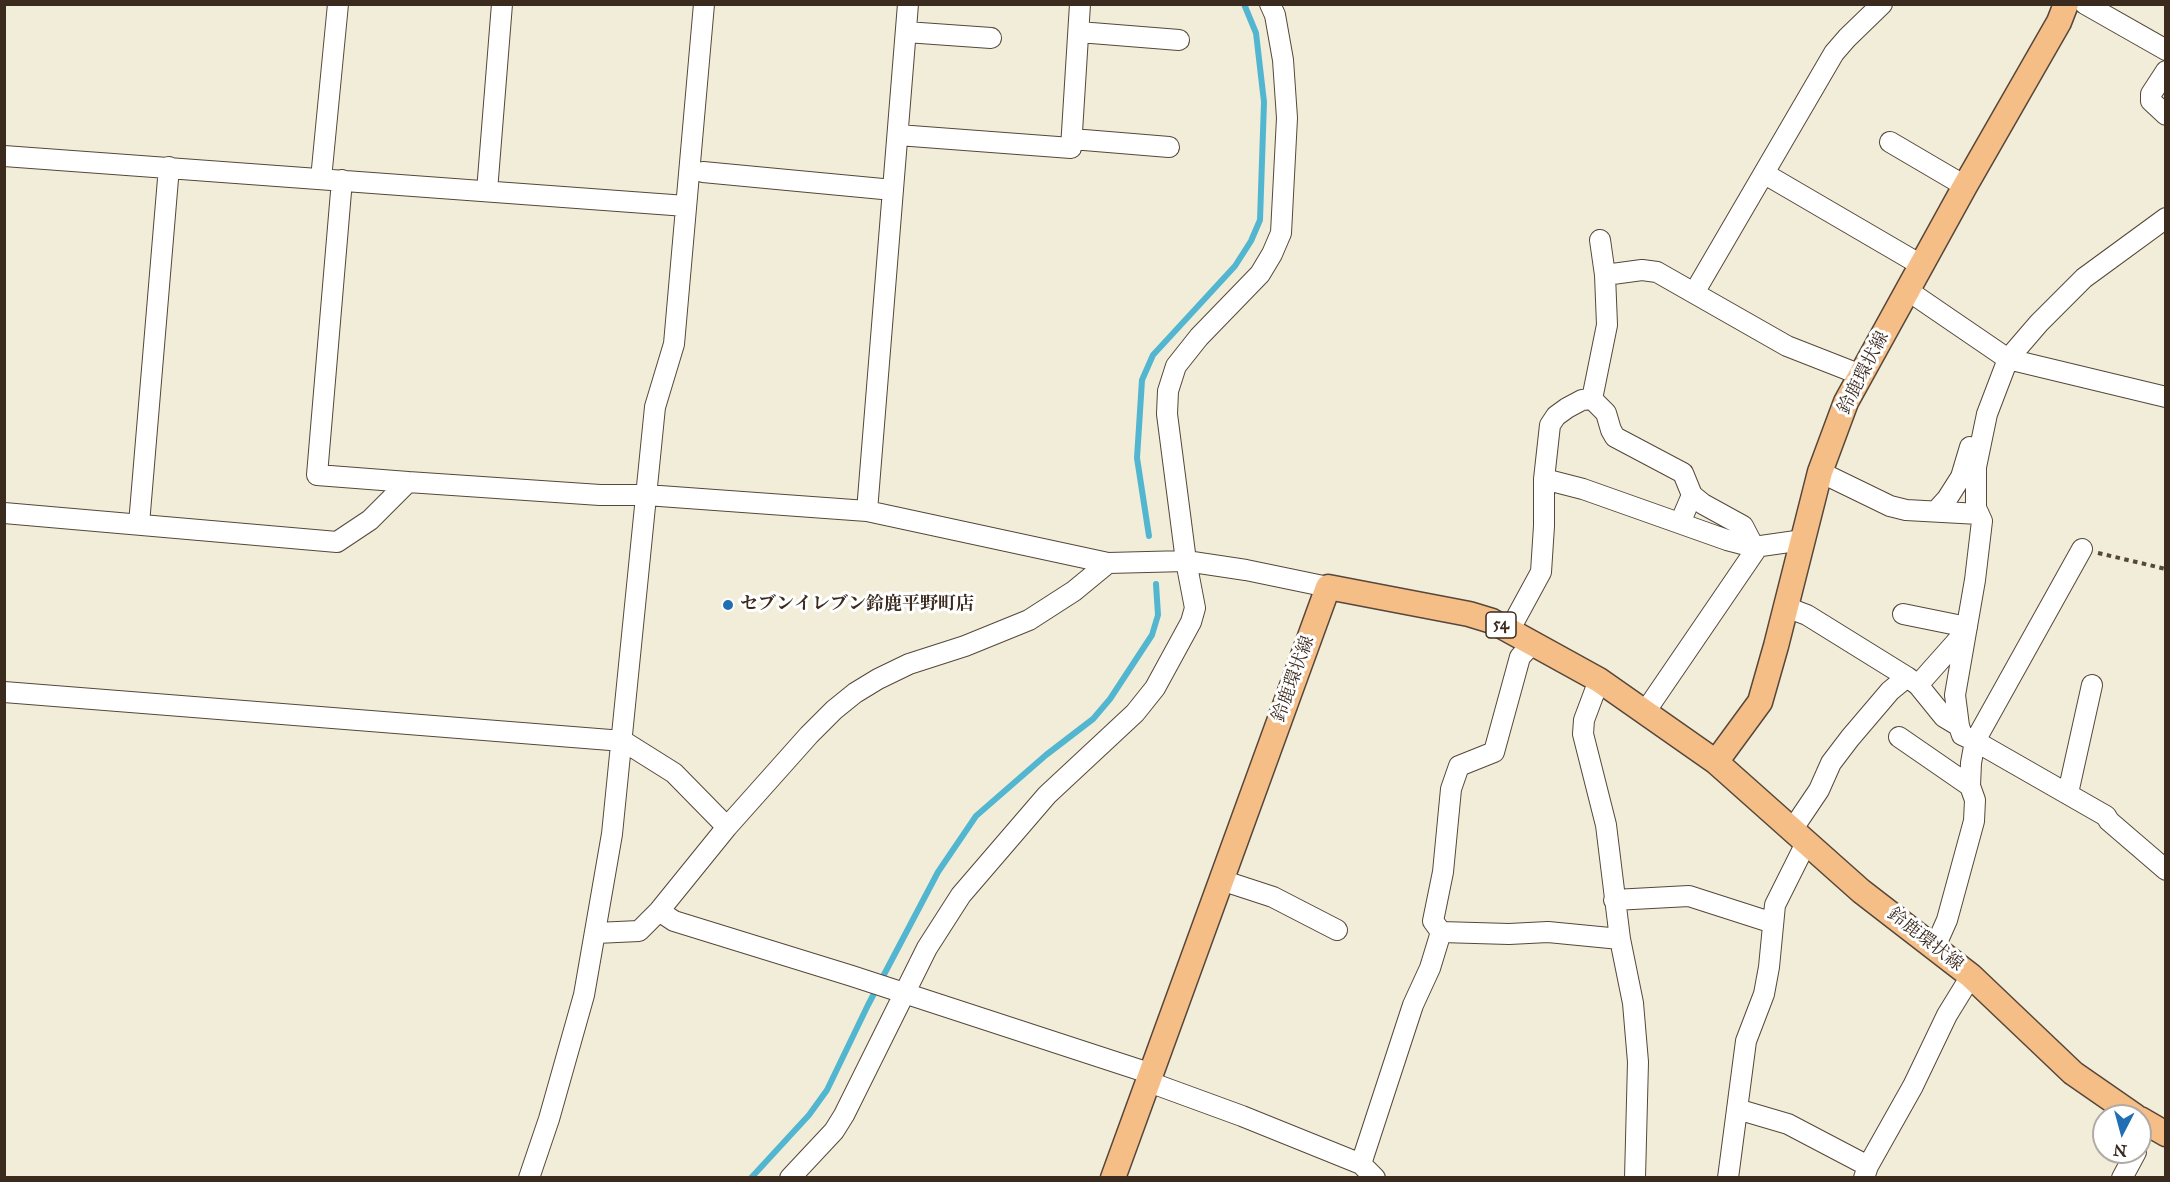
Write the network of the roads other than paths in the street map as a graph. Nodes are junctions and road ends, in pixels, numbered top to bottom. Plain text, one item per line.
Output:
1 (338, 4) edge
2 (502, 4) edge
3 (704, 4) edge
4 (908, 4) edge
5 (1080, 4) edge
6 (1270, 4) edge
7 (1882, 4) edge
8 (2066, 4) edge
9 (2085, 4) edge
10 (906, 32) junction
11 (1079, 32) junction
12 (991, 38) dead end
13 (1179, 40) dead end
14 (2166, 50) edge
15 (2166, 71) edge
16 (2166, 115) edge
17 (898, 135) junction
18 (1071, 139) junction
19 (1890, 142) dead end
20 (1169, 147) dead end
21 (4, 156) edge
22 (169, 167) junction
23 (703, 172) dead end
24 (1765, 174) junction
25 (321, 179) junction
26 (342, 180) junction
27 (1965, 186) junction
28 (894, 190) junction
29 (487, 191) junction
30 (686, 206) junction
31 (2166, 218) edge
32 (1600, 240) dead end
33 (1921, 265) junction
34 (1605, 275) junction
35 (1907, 290) junction
36 (1694, 293) junction
37 (2008, 359) junction
38 (1862, 375) junction
39 (2166, 397) edge
40 (1592, 399) junction
41 (1987, 414) junction
42 (1820, 472) junction
43 (1544, 479) junction
44 (408, 482) junction
45 (646, 495) junction
46 (1692, 495) junction
47 (1937, 510) junction
48 (867, 511) junction
49 (4, 513) edge
50 (1980, 514) junction
51 (1680, 523) junction
52 (139, 524) junction
53 (1803, 540) junction
54 (1756, 547) junction
55 (2082, 549) road end
56 (1186, 561) junction
57 (1107, 563) junction
58 (1328, 587) junction
59 (1786, 607) junction
60 (1903, 614) dead end
61 (1510, 629) junction
62 (1966, 629) junction
63 (1532, 644) junction
64 (1599, 680) junction
65 (1913, 681) junction
66 (2092, 685) dead end
67 (4, 692) edge
68 (1645, 712) junction
69 (1959, 726) junction
70 (1899, 737) dead end
71 (623, 741) junction
72 (1975, 741) junction
73 (1716, 762) junction
74 (1970, 786) junction
75 (2068, 793) junction
76 (727, 827) junction
77 (1799, 836) junction
78 (2166, 870) edge
79 (1221, 880) junction
80 (1614, 900) junction
81 (659, 911) junction
82 (1773, 923) junction
83 (1337, 930) dead end
84 (1441, 932) junction
85 (596, 933) junction
86 (1620, 939) junction
87 (1935, 947) junction
88 (1971, 975) junction
89 (900, 992) junction
90 (1150, 1078) junction
91 (2114, 1104) edge
92 (1737, 1109) junction
93 (2130, 1164) edge
94 (1866, 1172) edge
95 (1371, 1174) edge
96 (1113, 1177) edge
97 (529, 1178) edge
98 (790, 1178) edge
99 (1635, 1178) edge
100 (1728, 1178) edge
101 (2122, 1178) edge

1 - 25 street
2 - 29 street
3 - 30 street
4 - 10 street
5 - 11 street
6 - 56 street
7 - 24 street
8 - 27 main road, 鈴鹿環状線
9 - 14 street
10 - 12 street
10 - 17 street
11 - 13 street
11 - 18 street
15 - 16 street
17 - 18 street
17 - 28 street
18 - 20 street
19 - 27 street
21 - 22 street
22 - 25 street
22 - 52 street
23 - 28 street
24 - 33 street
24 - 36 street
25 - 26 street
26 - 29 street
26 - 44 street
27 - 33 main road, 鈴鹿環状線
28 - 48 street
29 - 30 street
30 - 45 street
31 - 37 street
32 - 34 street
33 - 35 main road, 鈴鹿環状線
34 - 36 street
34 - 40 street
35 - 37 street
35 - 38 main road, 鈴鹿環状線
36 - 38 street
37 - 39 street
37 - 41 street
38 - 42 main road, 鈴鹿環状線
40 - 43 street
40 - 46 street
41 - 47 street
41 - 50 street
42 - 47 street
42 - 53 main road, 鈴鹿環状線
43 - 51 street
43 - 61 street
44 - 45 street
44 - 52 street
45 - 48 street
45 - 71 street
46 - 51 street
46 - 54 street
47 - 50 street
48 - 57 street
49 - 52 street
50 - 62 street
51 - 54 street
53 - 54 street
53 - 59 main road, 鈴鹿環状線
54 - 68 street
55 - 72 street
56 - 57 street
56 - 58 street
56 - 89 street
57 - 76 street
58 - 61 main road, 鈴鹿環状線 / 54
58 - 79 main road, 鈴鹿環状線
59 - 65 street
59 - 73 main road, 鈴鹿環状線
60 - 62 street
61 - 63 main road, 鈴鹿環状線 / 54
62 - 65 street
62 - 69 street
63 - 64 main road, 鈴鹿環状線 / 54
63 - 84 street
64 - 68 main road, 鈴鹿環状線 / 54
64 - 80 street
65 - 69 street
65 - 77 street
66 - 75 street
67 - 71 street
68 - 73 main road, 鈴鹿環状線 / 54
69 - 72 street
70 - 74 street
71 - 76 street
71 - 85 street
72 - 74 street
72 - 75 street
73 - 77 main road, 鈴鹿環状線 / 54
74 - 87 street
75 - 78 street
76 - 81 street
77 - 82 street
77 - 87 main road, 鈴鹿環状線 / 54
79 - 83 street
79 - 90 main road, 鈴鹿環状線
80 - 82 street
80 - 86 street
81 - 85 street
81 - 89 street
82 - 92 street
84 - 86 street
84 - 95 street
85 - 97 street
86 - 99 street
87 - 88 main road, 鈴鹿環状線 / 54
88 - 91 main road, 鈴鹿環状線 / 54
88 - 94 street
89 - 90 street
89 - 98 street
90 - 95 street
90 - 96 main road, 鈴鹿環状線
92 - 94 street
92 - 100 street
93 - 101 street

